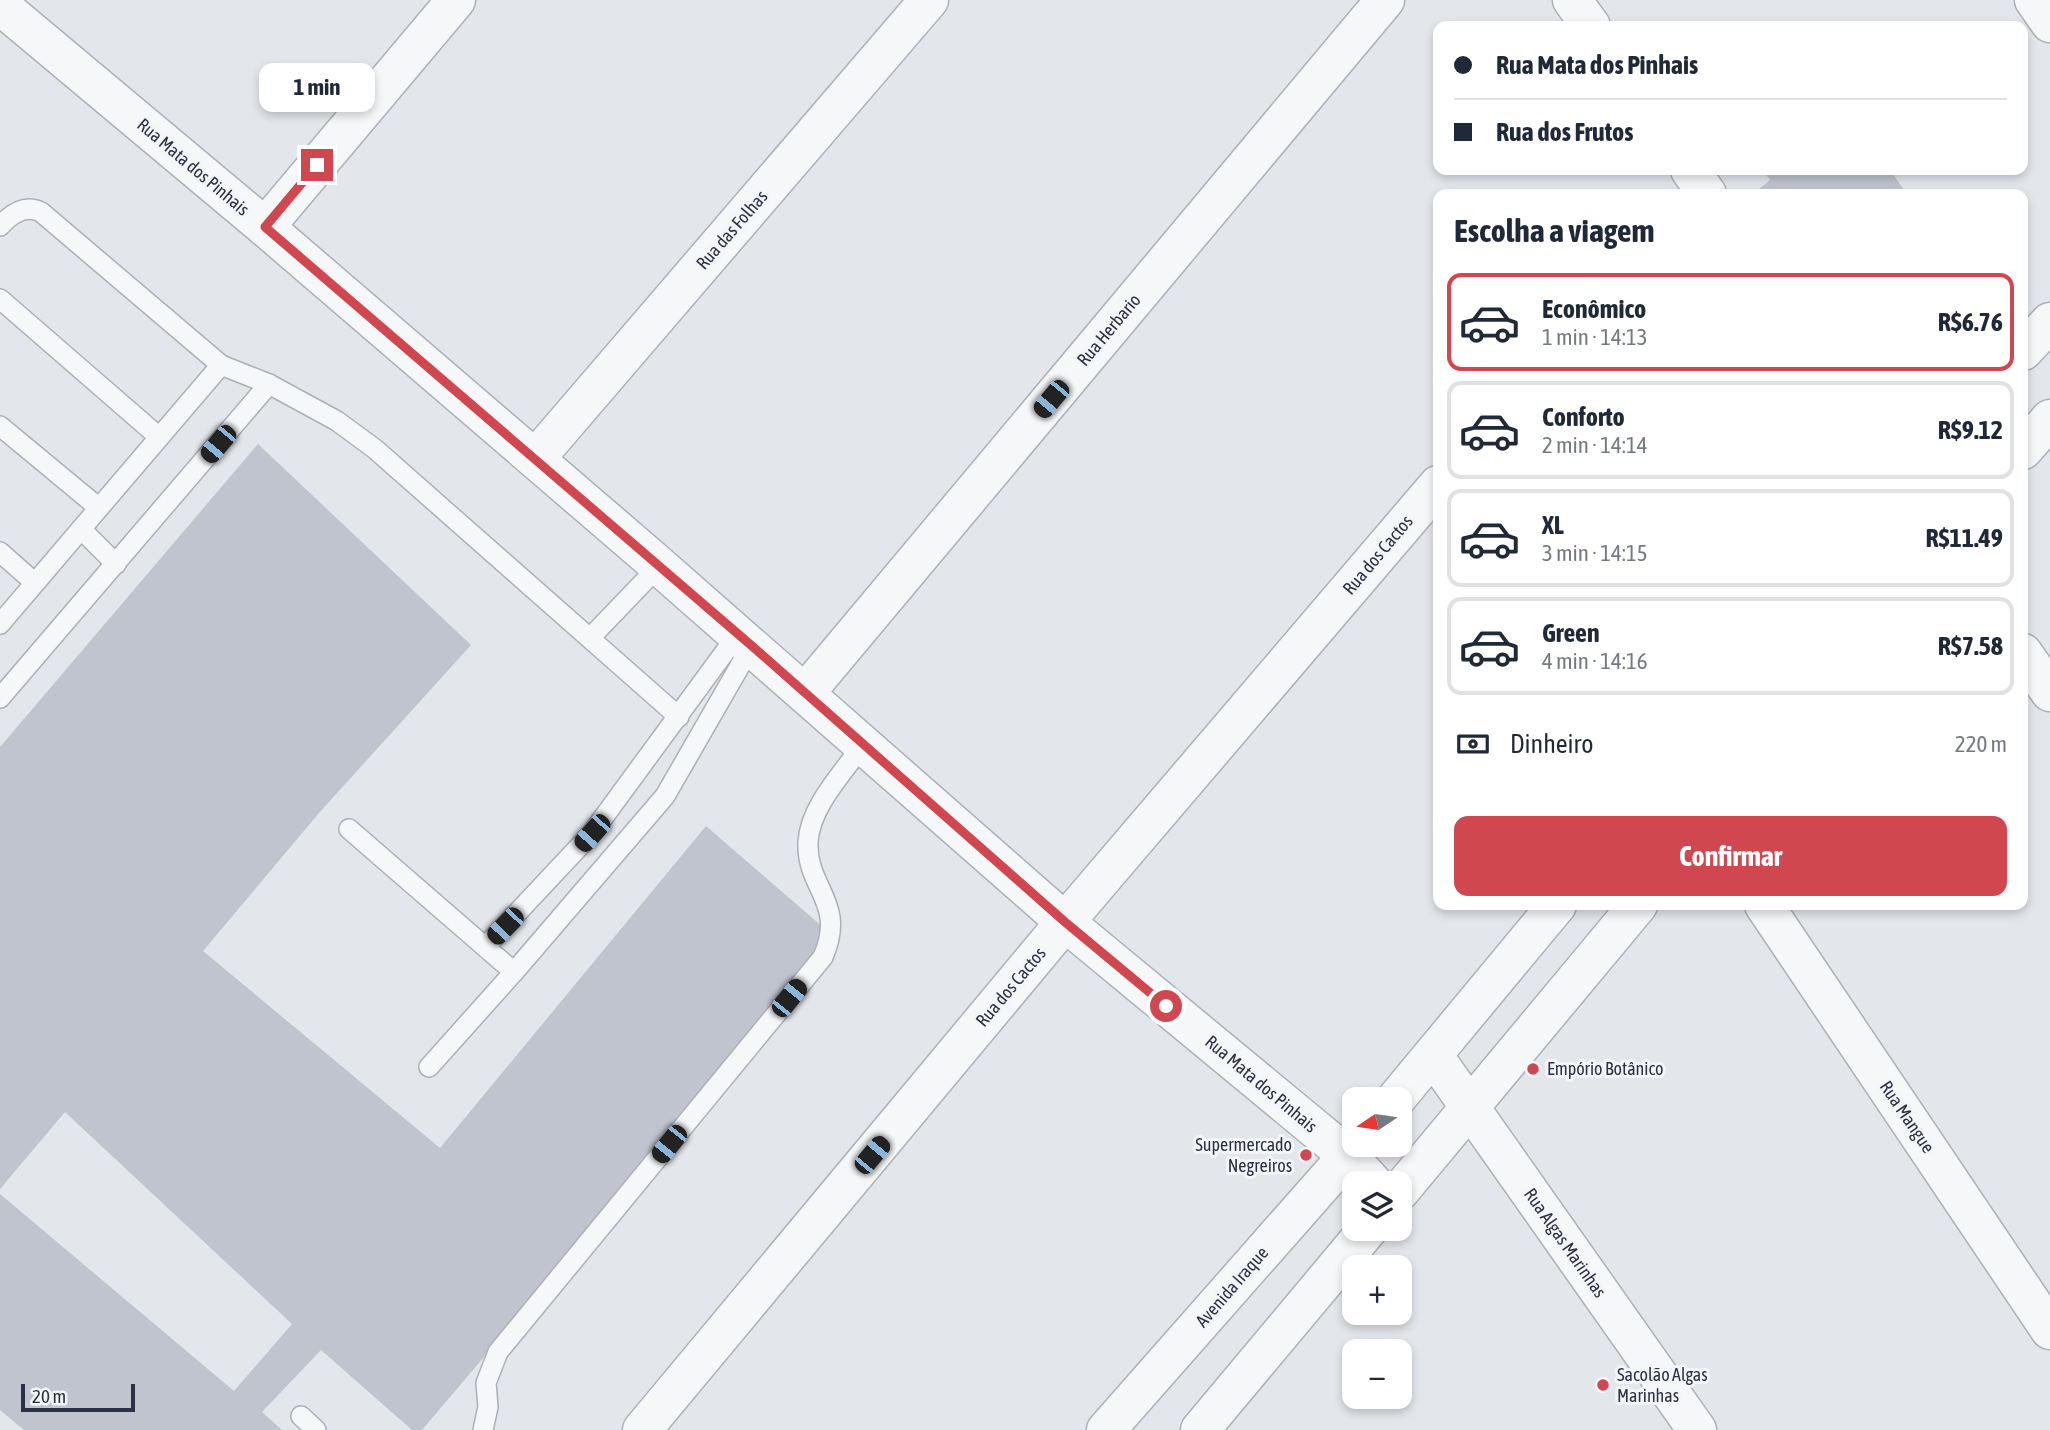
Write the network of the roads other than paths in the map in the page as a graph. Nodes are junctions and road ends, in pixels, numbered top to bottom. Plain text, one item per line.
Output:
1 (456, 0) edge
2 (929, 0) edge
3 (1385, 0) edge
4 (1573, 0) edge
5 (2034, 0) edge
6 (2, 4) edge
7 (1588, 21) edge
8 (2050, 23) edge
9 (0, 226) edge
10 (265, 227) junction
11 (0, 299) edge
12 (2050, 322) edge
13 (2028, 346) edge
14 (221, 365) junction
15 (269, 384) junction
16 (2050, 419) edge
17 (0, 426) edge
18 (159, 437) junction
19 (2028, 444) edge
20 (535, 459) junction
21 (1433, 491) edge
22 (99, 508) junction
23 (81, 529) junction
24 (0, 552) edge
25 (116, 564) junction
26 (658, 567) junction
27 (35, 583) junction
28 (0, 624) edge
29 (590, 638) junction
30 (745, 640) junction
31 (2028, 660) edge
32 (806, 692) junction
33 (2050, 692) edge
34 (0, 697) edge
35 (680, 717) junction
36 (864, 743) junction
37 (349, 829) dead end
38 (1553, 910) edge
39 (1633, 910) edge
40 (1767, 910) edge
41 (1065, 922) junction
42 (486, 946) junction
43 (514, 972) junction
44 (1433, 1055) junction
45 (429, 1068) dead end
46 (1406, 1087) edge
47 (1468, 1105) junction
48 (1360, 1161) edge
49 (1412, 1176) edge
50 (1358, 1241) edge
51 (2050, 1330) edge
52 (301, 1416) dead end
53 (1682, 1423) edge
54 (316, 1430) edge
55 (484, 1430) edge
56 (642, 1430) edge
57 (1106, 1430) edge
58 (1200, 1430) edge

1 - 10 street
2 - 20 street, Rua das Folhas
3 - 32 street, Rua Herbario
4 - 7 street
5 - 8 street
6 - 10 street, Rua Mata dos Pinhais
9 - 14 lane
10 - 20 street, Rua Mata dos Pinhais
11 - 18 lane
12 - 13 street
14 - 15 lane
14 - 18 lane
15 - 25 lane
15 - 29 lane
16 - 19 street
17 - 22 lane
18 - 22 lane
20 - 26 street, Rua Mata dos Pinhais
21 - 41 street, Rua dos Cactos
22 - 23 lane
23 - 25 lane
23 - 27 lane
24 - 27 lane
25 - 34 lane
26 - 29 lane
26 - 30 street, Rua Mata dos Pinhais
27 - 28 lane
29 - 35 lane
30 - 32 street, Rua Mata dos Pinhais
30 - 35 lane
30 - 43 lane
31 - 33 street
32 - 36 street, Rua Mata dos Pinhais
35 - 42 lane
36 - 41 street, Rua Mata dos Pinhais
36 - 55 lane
37 - 42 lane
38 - 44 street
39 - 47 street
40 - 51 street, Rua Mangue
41 - 48 street, Rua Mata dos Pinhais
41 - 56 street, Rua dos Cactos
42 - 43 lane
43 - 45 lane
44 - 46 street
44 - 47 street, Rua Algas Marinhas
47 - 49 street
47 - 53 street, Rua Algas Marinhas
48 - 57 street, Avenida Iraque
50 - 58 street
52 - 54 lane

